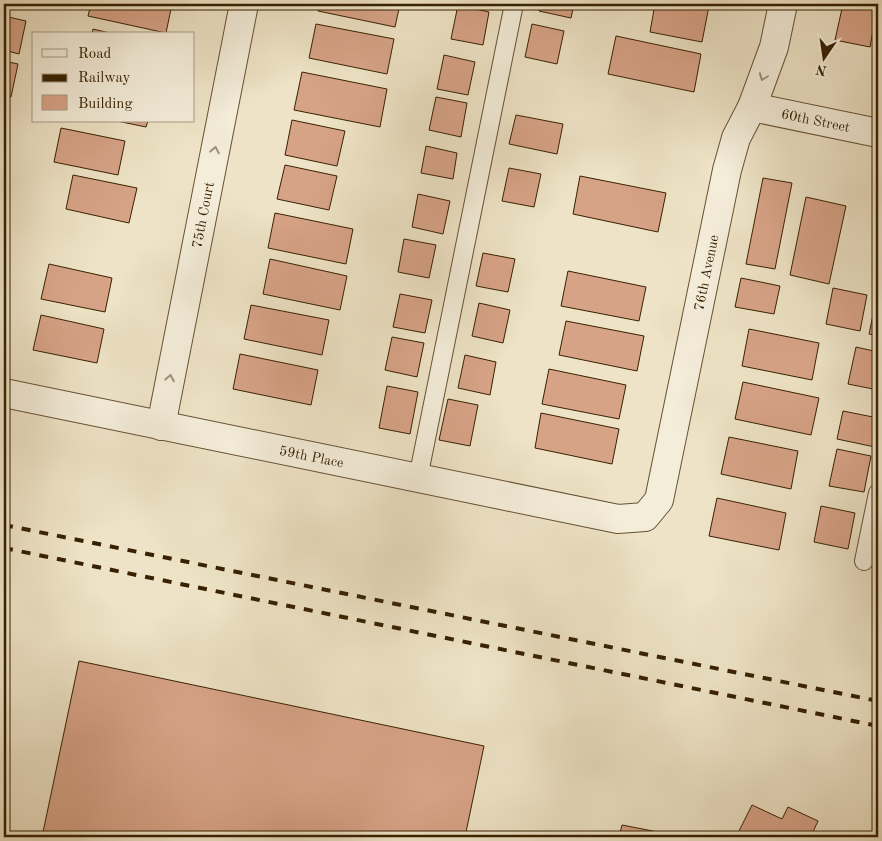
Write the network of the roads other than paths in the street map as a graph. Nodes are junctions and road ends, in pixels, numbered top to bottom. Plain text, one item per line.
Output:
1 (244, 4) edge
2 (514, 4) edge
3 (783, 4) edge
4 (752, 107) junction
5 (878, 133) edge
6 (4, 393) edge
7 (161, 426) junction
8 (418, 478) junction
9 (878, 493) edge
10 (618, 519) joint
11 (864, 561) dead end

7 -> 1 street, 75th Court
2 - 8 lane
3 -> 4 street, 76th Avenue
4 - 5 street, 60th Street
4 - 10 street, 76th Avenue
6 - 7 street, 59th Place
7 - 8 street, 59th Place
8 - 10 street, 59th Place
9 - 11 lane

